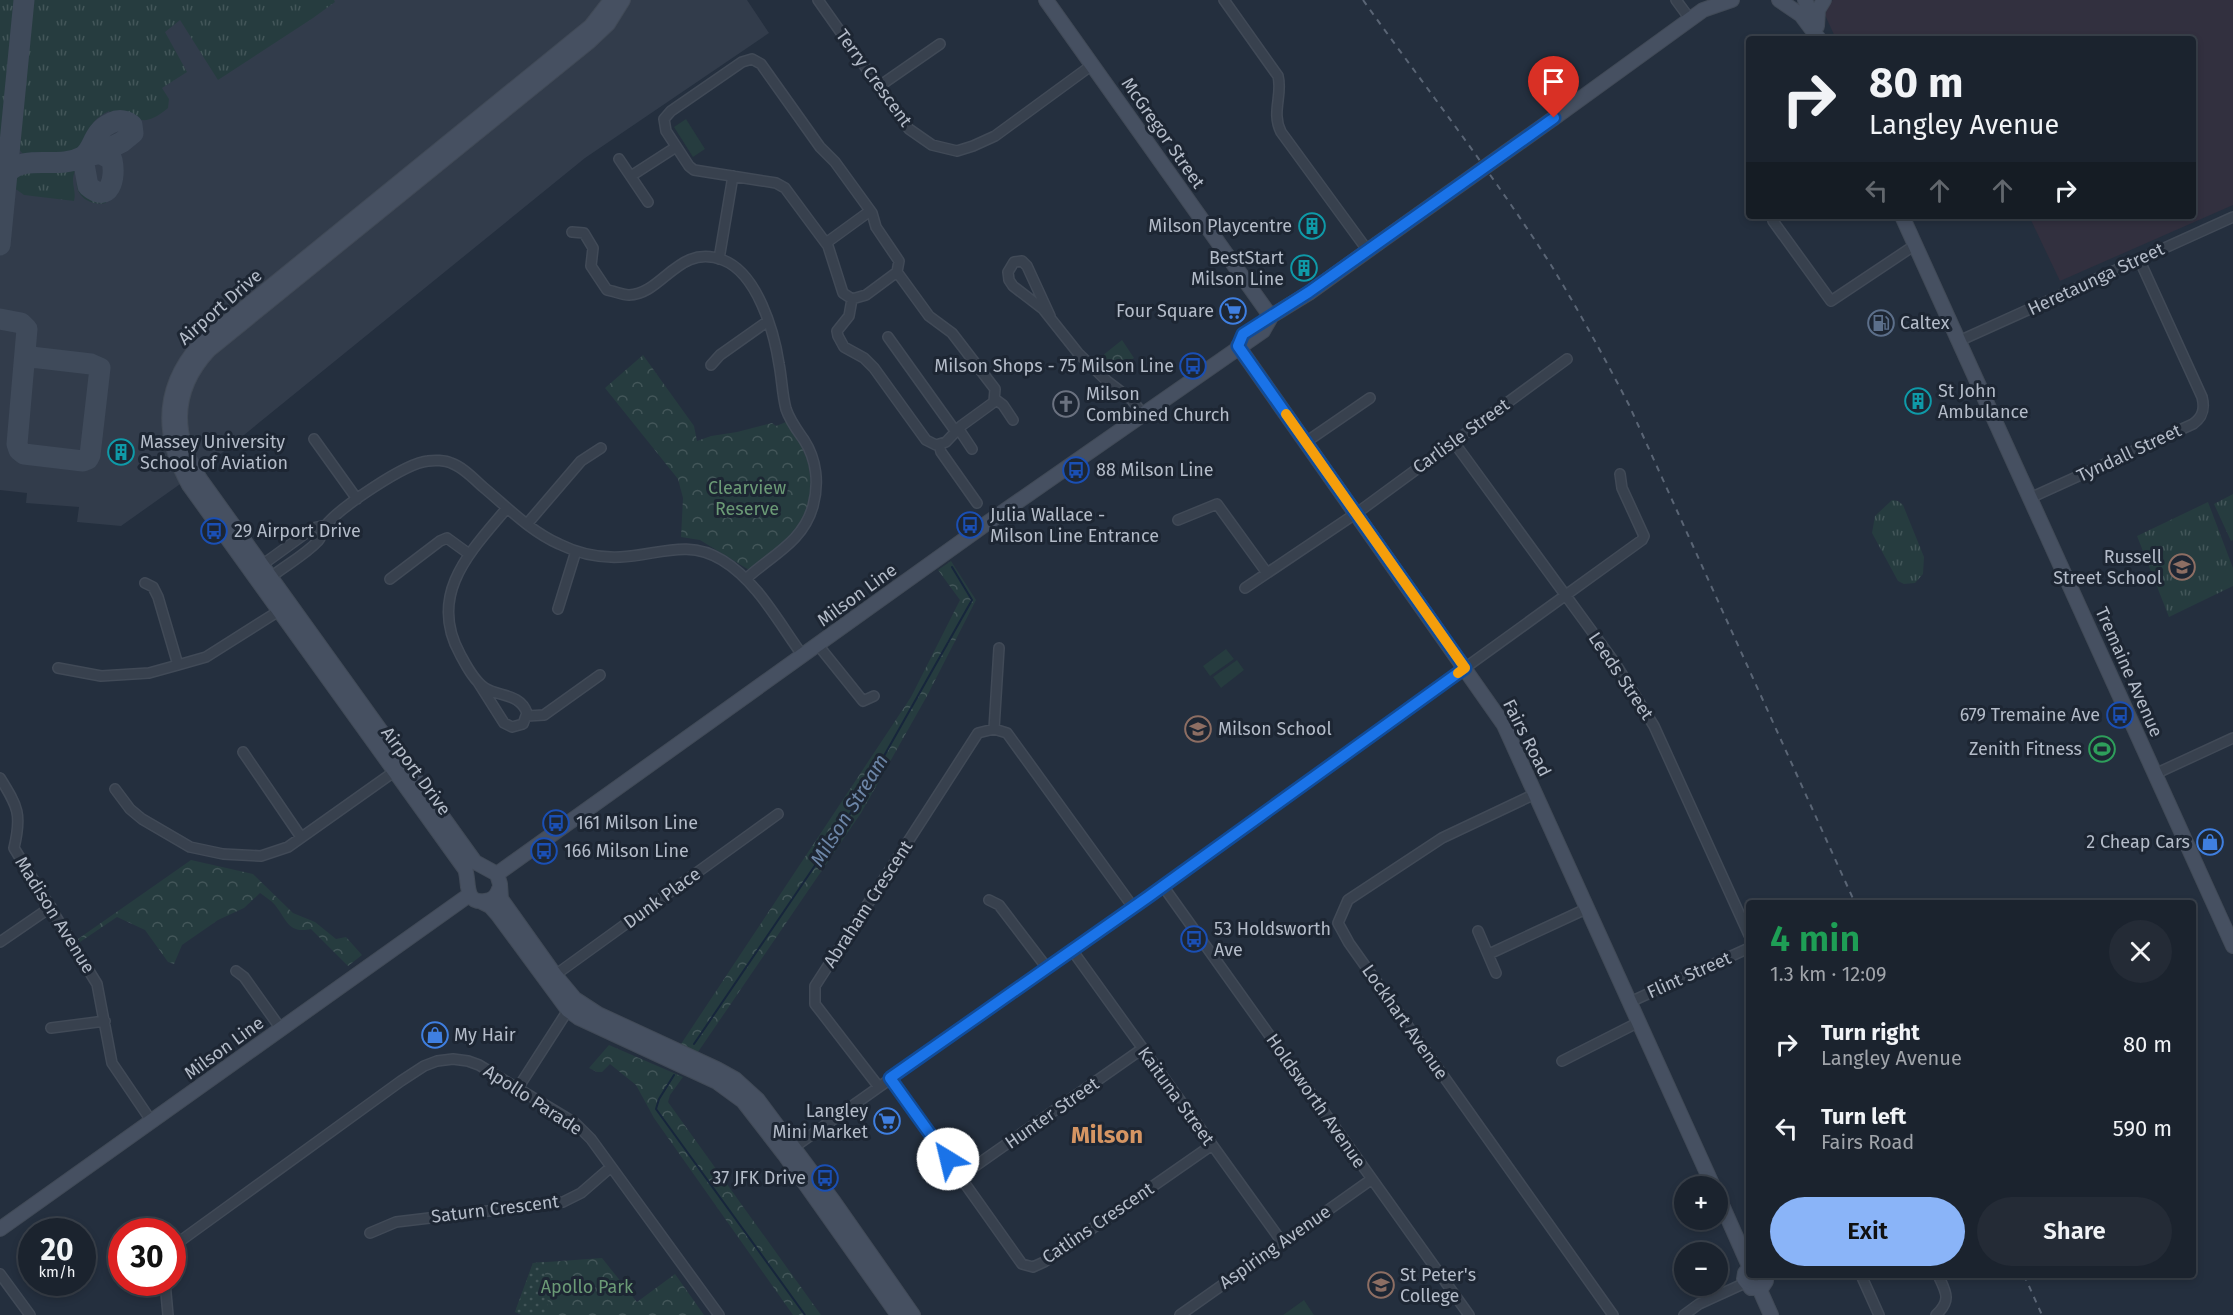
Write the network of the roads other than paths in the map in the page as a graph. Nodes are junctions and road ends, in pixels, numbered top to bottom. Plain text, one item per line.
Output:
1 (611, 0) edge
2 (623, 0) edge
3 (818, 0) edge
4 (1046, 0) edge
5 (1224, 0) edge
6 (1676, 0) edge
7 (1715, 0) edge
8 (1732, 0) edge
9 (1779, 0) edge
10 (1805, 0) edge
11 (1824, 0) edge
12 (1703, 10) junction
13 (1690, 19) junction
14 (1819, 36) edge
15 (1820, 36) edge
16 (1820, 36) edge
17 (940, 44) dead end
18 (1092, 65) junction
19 (878, 87) junction
20 (676, 147) junction
21 (619, 159) dead end
22 (631, 176) junction
23 (733, 176) junction
24 (648, 202) dead end
25 (870, 211) junction
26 (2233, 217) edge
27 (1903, 219) edge
28 (1773, 220) dead end
29 (572, 232) dead end
30 (826, 243) junction
31 (1916, 245) junction
32 (1373, 248) junction
33 (719, 259) junction
34 (2139, 259) junction
35 (897, 272) junction
36 (852, 299) junction
37 (1050, 316) junction
38 (1271, 317) junction
39 (768, 321) junction
40 (1263, 331) junction
41 (888, 338) dead end
42 (1959, 341) junction
43 (1238, 346) junction
44 (1567, 359) dead end
45 (711, 365) dead end
46 (1252, 367) junction
47 (1370, 398) dead end
48 (995, 399) junction
49 (1142, 413) junction
50 (1013, 420) dead end
51 (957, 430) junction
52 (315, 439) dead end
53 (1454, 441) junction
54 (1306, 442) junction
55 (939, 444) junction
56 (601, 448) dead end
57 (972, 449) dead end
58 (1620, 474) dead end
59 (2030, 498) junction
60 (357, 499) junction
61 (977, 503) dead end
62 (507, 508) junction
63 (1356, 514) junction
64 (1178, 520) dead end
65 (527, 524) junction
66 (326, 525) junction
67 (576, 551) junction
68 (469, 554) junction
69 (1267, 573) junction
70 (261, 574) junction
71 (747, 578) junction
72 (390, 579) dead end
73 (145, 583) dead end
74 (1245, 588) dead end
75 (1565, 596) junction
76 (284, 607) junction
77 (558, 609) dead end
78 (818, 645) junction
79 (999, 648) dead end
80 (803, 656) junction
81 (178, 665) junction
82 (58, 668) dead end
83 (1465, 668) junction
84 (600, 675) dead end
85 (478, 682) junction
86 (874, 696) dead end
87 (527, 716) junction
88 (994, 729) junction
89 (2233, 738) edge
90 (243, 752) dead end
91 (400, 768) junction
92 (2155, 774) junction
93 (0, 778) edge
94 (115, 789) dead end
95 (1535, 794) junction
96 (778, 814) dead end
97 (301, 837) junction
98 (484, 867) junction
99 (497, 874) junction
100 (466, 880) junction
101 (1163, 886) junction
102 (499, 889) junction
103 (469, 895) junction
104 (989, 900) dead end
105 (482, 902) junction
106 (51, 907) junction
107 (1133, 907) junction
108 (1588, 908) junction
109 (1746, 928) edge
110 (1478, 931) dead end
111 (0, 942) edge
112 (2233, 946) edge
113 (1746, 949) edge
114 (1072, 950) junction
115 (1489, 954) junction
116 (1047, 968) junction
117 (236, 971) dead end
118 (1496, 974) dead end
119 (550, 978) junction
120 (1630, 1002) junction
121 (571, 1004) junction
122 (105, 1021) junction
123 (1639, 1022) junction
124 (51, 1028) dead end
125 (281, 1029) junction
126 (1142, 1049) junction
127 (1562, 1061) dead end
128 (890, 1078) junction
129 (879, 1087) junction
130 (518, 1088) junction
131 (152, 1122) junction
132 (1212, 1145) junction
133 (788, 1151) junction
134 (611, 1167) junction
135 (961, 1176) junction
136 (1708, 1176) edge
137 (1372, 1179) junction
138 (1728, 1219) edge
139 (0, 1229) edge
140 (370, 1233) dead end
141 (186, 1237) edge
142 (1282, 1242) junction
143 (1746, 1260) edge
144 (1746, 1272) edge
145 (0, 1274) edge
146 (1862, 1278) edge
147 (1939, 1278) edge
148 (1766, 1279) edge
149 (1745, 1283) junction
150 (166, 1296) edge
151 (892, 1296) junction
152 (30, 1315) edge
153 (168, 1315) edge
154 (719, 1315) edge
155 (898, 1315) edge
156 (913, 1315) edge
157 (1180, 1315) edge
158 (1469, 1315) edge
159 (1613, 1315) edge
160 (1684, 1315) edge
161 (1771, 1315) edge
162 (1879, 1315) edge
163 (1936, 1315) edge

1 - 70 main road, Airport Drive
2 - 70 main road, Airport Drive
3 - 19 street, Terry Crescent
4 - 18 main road, McGregor Street
5 - 32 street
6 - 13 street
7 - 12 main road
8 - 12 main road, Milson Line
9 - 14 main road
10 - 15 main road
11 - 16 main road
12 - 13 main road, Milson Line
13 - 32 main road, Milson Line, bridge
17 - 19 street
18 - 19 street, Terry Crescent
18 - 38 main road, McGregor Street
20 - 22 street
20 - 23 street
20 - 25 street
21 - 22 street
22 - 24 street
23 - 30 street
23 - 33 street
25 - 30 street
25 - 35 street
26 - 34 street, Heretaunga Street
27 - 31 main road, Tremaine Avenue
28 - 31 street
29 - 33 street
30 - 36 street
31 - 42 main road, Tremaine Avenue
32 - 38 main road, Milson Line
33 - 39 street
34 - 42 street, Heretaunga Street
34 - 59 street, Tyndall Street
35 - 36 street
35 - 48 street
36 - 55 street
37 - 37 street
37 - 49 street
38 - 40 main road, Milson Line
38 - 43 main road, Milson Line
39 - 45 street
39 - 71 street
40 - 43 main road, Milson Line
40 - 46 main road
41 - 51 street
42 - 59 main road, Tremaine Avenue
43 - 46 main road, Fairs Road
43 - 49 main road, Milson Line
44 - 53 street, Carlisle Street
46 - 54 main road, Fairs Road
47 - 54 street
48 - 50 street
48 - 51 street
49 - 78 main road, Milson Line
51 - 55 street
51 - 57 street
52 - 60 street
53 - 63 street, Carlisle Street
53 - 75 street, Leeds Street
54 - 63 main road, Fairs Road
55 - 61 street
56 - 65 street
58 - 75 street
59 - 92 main road, Tremaine Avenue
60 - 62 street
60 - 66 street
62 - 65 street
62 - 68 street
63 - 69 street, Carlisle Street
63 - 83 main road, Fairs Road
64 - 69 street
65 - 67 street
66 - 70 street
66 - 70 street
67 - 71 street
67 - 77 street
68 - 72 street
68 - 85 street
69 - 74 street, Carlisle Street
70 - 76 main road, Airport Drive
71 - 80 street
73 - 81 street
75 - 83 street
75 - 109 street, Leeds Street
76 - 81 street
76 - 91 main road, Airport Drive
78 - 80 main road, Milson Line
78 - 86 street
79 - 88 street
80 - 99 main road, Milson Line
81 - 82 street
83 - 95 main road, Fairs Road
83 - 101 street
84 - 87 street
85 - 87 street
85 - 87 street
88 - 107 street
88 - 129 street, Abraham Crescent
89 - 92 street
90 - 97 street
91 - 97 street
91 - 98 main road, Airport Drive
91 - 100 main road, Airport Drive
92 - 112 main road, Tremaine Avenue
93 - 106 street, Madison Avenue
94 - 97 street
95 - 108 main road, Fairs Road
95 - 159 street, Lockhart Avenue
96 - 119 street, Dunk Place
98 - 99 main road
98 - 100 main road
99 - 102 main road
100 - 103 main road
101 - 107 street
101 - 137 street, Holdsworth Avenue
102 - 105 main road
102 - 119 main road
103 - 105 main road
103 - 125 main road, Milson Line
104 - 116 street
105 - 119 main road
106 - 111 street
106 - 122 street, Madison Avenue
107 - 114 street
108 - 115 street
108 - 120 main road, Fairs Road
110 - 115 street
113 - 120 street, Flint Street
114 - 116 street
114 - 126 street, Kaituna Street
115 - 118 street
116 - 128 street
117 - 125 street
119 - 121 main road
120 - 123 main road, Fairs Road
121 - 130 street
121 - 133 main road
122 - 124 street
122 - 131 street, Madison Avenue
123 - 127 street
123 - 136 main road, Fairs Road
125 - 131 main road, Milson Line
126 - 132 street, Kaituna Street
126 - 135 street, Hunter Street
128 - 129 street
128 - 135 street, Catlins Crescent
129 - 133 street
130 - 134 street, Apollo Parade
130 - 141 street, Apollo Parade
131 - 139 main road, Milson Line
132 - 135 street, Catlins Crescent
132 - 142 street, Kaituna Street
133 - 151 main road
134 - 140 street, Saturn Crescent
134 - 154 street, Apollo Parade
137 - 142 street, Aspiring Avenue
137 - 158 street, Holdsworth Avenue
138 - 143 main road
142 - 157 street, Aspiring Avenue
144 - 149 main road
145 - 152 street
146 - 162 street
147 - 163 street
148 - 149 main road
148 - 161 main road
149 - 160 street
150 - 153 street
151 - 155 main road
151 - 156 main road

